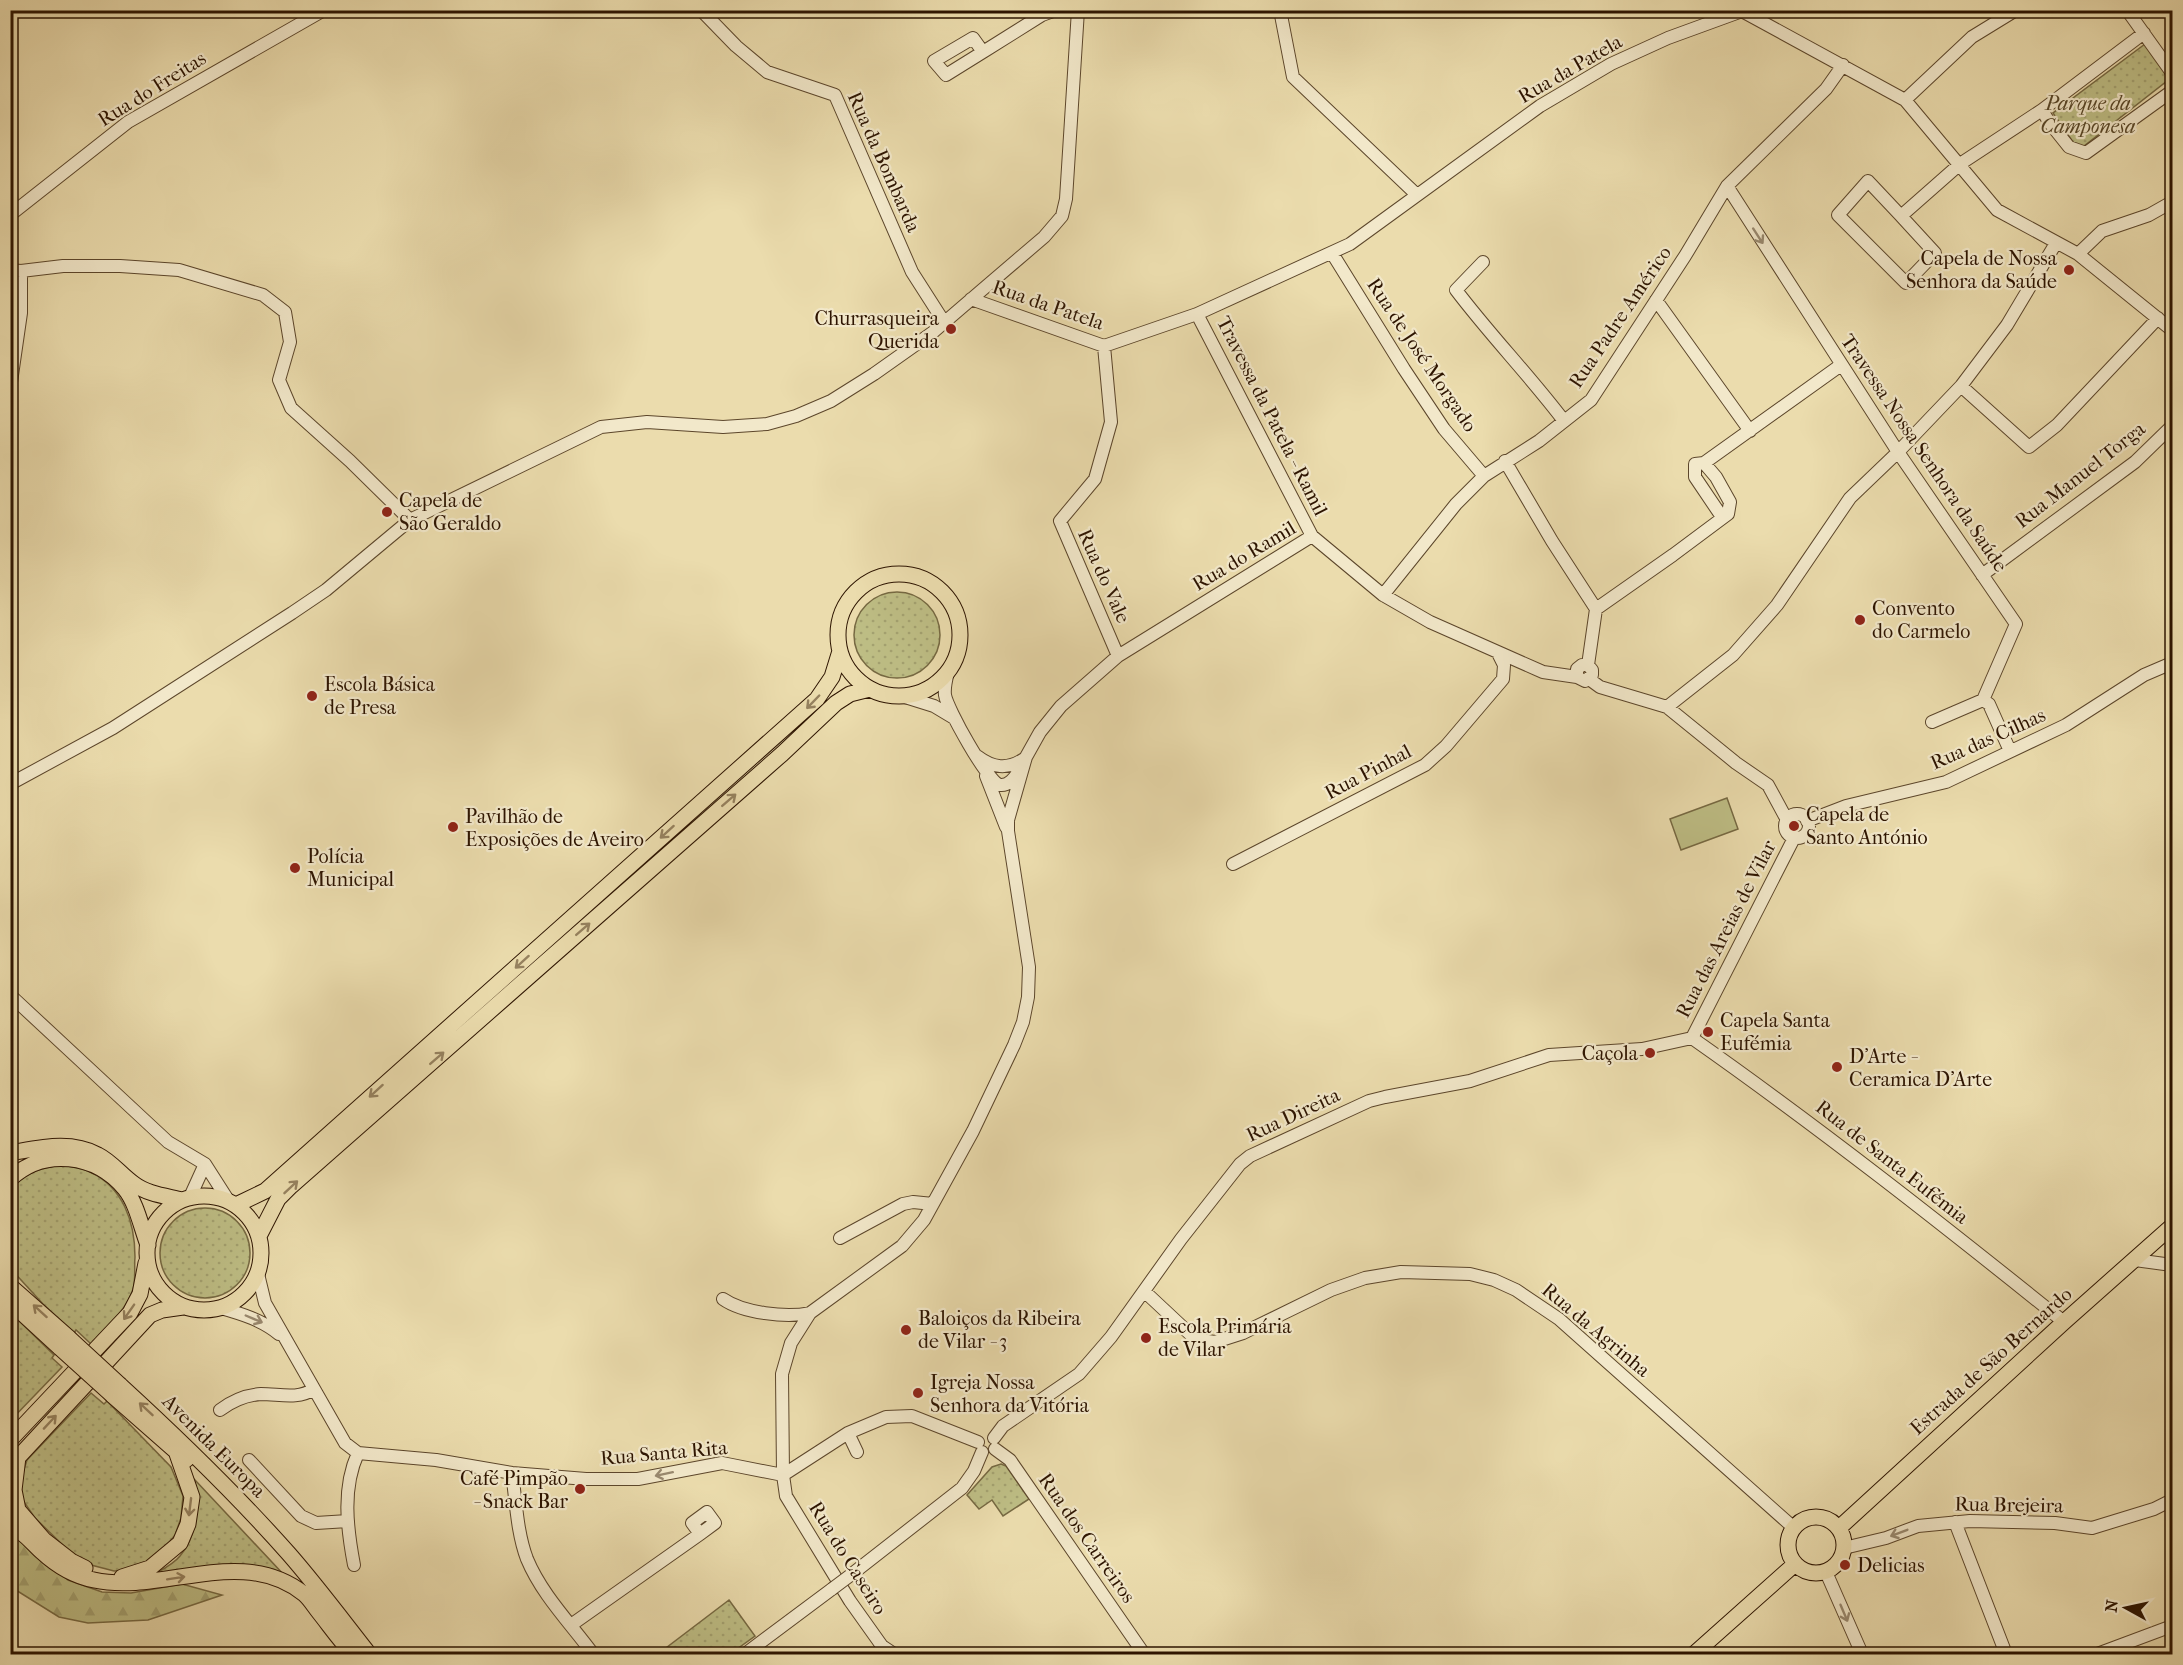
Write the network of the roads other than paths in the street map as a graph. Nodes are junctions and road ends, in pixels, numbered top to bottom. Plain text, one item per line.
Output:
1 (324, 10) edge
2 (701, 10) edge
3 (1056, 10) edge
4 (1078, 10) edge
5 (1280, 10) edge
6 (2016, 10) edge
7 (2127, 10) edge
8 (1742, 11) edge
9 (2144, 33) junction
10 (983, 52) dead end
11 (1843, 65) junction
12 (2172, 73) edge
13 (2172, 92) edge
14 (1905, 100) junction
15 (2042, 110) junction
16 (1960, 164) junction
17 (1727, 186) junction
18 (1418, 195) junction
19 (2172, 202) edge
20 (10, 215) edge
21 (1901, 216) junction
22 (2056, 243) junction
23 (1332, 253) junction
24 (2078, 254) junction
25 (1483, 262) dead end
26 (16, 270) edge
27 (971, 299) junction
28 (1656, 300) junction
29 (1197, 314) junction
30 (2158, 318) junction
31 (944, 322) junction
32 (2172, 330) edge
33 (1104, 346) junction
34 (1841, 365) junction
35 (1961, 386) junction
36 (10, 389) edge
37 (1564, 421) junction
38 (2172, 426) edge
39 (1750, 430) junction
40 (1898, 452) junction
41 (1505, 461) junction
42 (1704, 464) junction
43 (1484, 476) junction
44 (1722, 517) junction
45 (410, 520) junction
46 (1312, 536) junction
47 (1982, 575) junction
48 (1383, 595) junction
49 (1596, 609) junction
50 (840, 651) junction
51 (1498, 653) junction
52 (1118, 656) junction
53 (2172, 663) edge
54 (948, 672) junction
55 (1583, 678) junction
56 (870, 689) junction
57 (903, 696) junction
58 (1983, 700) junction
59 (1667, 707) junction
60 (954, 718) junction
61 (1932, 722) dead end
62 (2010, 751) junction
63 (1026, 757) junction
64 (979, 761) junction
65 (10, 784) edge
66 (1787, 820) junction
67 (1807, 821) junction
68 (1008, 831) junction
69 (1794, 838) junction
70 (1233, 864) dead end
71 (10, 995) edge
72 (1692, 1038) junction
73 (10, 1153) edge
74 (205, 1164) junction
75 (10, 1179) edge
76 (186, 1198) junction
77 (232, 1203) junction
78 (933, 1204) junction
79 (2172, 1226) edge
80 (259, 1236) junction
81 (840, 1238) dead end
82 (147, 1251) junction
83 (2135, 1260) junction
84 (2172, 1265) edge
85 (258, 1274) junction
86 (12, 1290) edge
87 (1144, 1291) junction
88 (723, 1299) dead end
89 (183, 1306) junction
90 (221, 1308) junction
91 (810, 1313) junction
92 (2064, 1322) junction
93 (283, 1336) junction
94 (314, 1389) junction
95 (116, 1390) junction
96 (220, 1410) dead end
97 (848, 1433) junction
98 (10, 1440) edge
99 (987, 1445) junction
100 (176, 1451) junction
101 (857, 1452) dead end
102 (358, 1453) junction
103 (249, 1460) dead end
104 (14, 1461) edge
105 (512, 1473) junction
106 (783, 1474) junction
107 (2172, 1500) edge
108 (348, 1521) junction
109 (1955, 1522) junction
110 (10, 1525) edge
111 (1794, 1528) junction
112 (1839, 1528) junction
113 (700, 1534) dead end
114 (1844, 1548) junction
115 (1796, 1564) junction
116 (354, 1565) dead end
117 (1826, 1572) junction
118 (571, 1625) junction
119 (2172, 1626) edge
120 (355, 1654) edge
121 (369, 1654) edge
122 (593, 1654) edge
123 (745, 1654) edge
124 (894, 1654) edge
125 (1144, 1654) edge
126 (1694, 1654) edge
127 (1862, 1654) edge
128 (2006, 1654) edge
129 (2097, 1654) edge

1 - 20 street, Rua do Freitas
2 - 31 street, Rua da Bombarda
3 - 10 street
4 - 27 street
5 - 18 street
6 - 14 street
7 - 9 street
8 - 11 street, Rua da Patela
8 - 18 street, Rua da Patela
9 - 12 street
9 - 15 street
11 - 14 street, Rua da Patela
11 - 17 street, Rua Padre Américo
13 - 15 street
14 - 16 street, Rua da Patela
15 - 16 street
16 - 21 street
16 - 22 street, Rua da Patela
17 - 28 street, Rua Padre Américo
17 -> 34 street, Travessa Nossa Senhora da Saúde
18 - 23 street, Rua da Patela
19 - 24 street
21 - 21 street
22 - 24 street, Rua da Patela
22 - 35 street
23 - 29 street, Rua da Patela
23 - 43 street, Rua de José Morgado
24 - 30 street, Rua da Patela
25 - 37 street
26 - 36 street
26 - 45 street
27 - 31 street
27 - 33 street, Rua da Patela
28 - 37 street, Rua Padre Américo
28 - 39 street
29 - 33 street, Rua da Patela
29 - 46 street, Travessa da Patela - Ramil
30 - 32 street, Rua da Patela
30 - 35 street
31 - 45 street
33 - 52 street, Rua do Vale
34 - 39 street
34 - 40 street, Travessa Nossa Senhora da Saúde
35 - 40 street
37 - 41 street, Rua Padre Américo
38 - 47 street, Rua Manuel Torga
39 - 42 street
40 - 47 street, Travessa Nossa Senhora da Saúde
40 - 59 street
41 - 43 street, Rua Padre Américo
41 - 49 street
42 - 44 street
42 - 44 street
43 - 48 street, Rua Padre Américo
44 - 49 street
45 - 65 street
46 - 48 street, Rua do Ramil
46 - 52 street, Rua do Ramil
47 - 58 street, Travessa Nossa Senhora da Saúde
48 - 51 street, Rua das Areias de Vilar
49 - 55 street
50 - 54 main road
50 - 56 main road
50 -> 77 main road
51 - 55 street, Rua das Areias de Vilar
51 - 70 street, Rua Pinhal
52 - 63 street, Rua do Ramil
53 - 62 street, Rua das Cilhas
54 - 57 main road
54 - 60 street
55 - 59 street, Rua das Areias de Vilar
56 - 57 main road
80 -> 56 main road
57 - 60 street
58 - 61 street
58 - 62 street
59 - 66 street, Rua das Areias de Vilar
60 - 64 street
62 - 67 street, Rua das Cilhas
63 - 64 street
63 - 64 street
63 - 68 street
64 - 68 street
66 - 67 street
66 - 69 street
67 - 69 street
68 - 78 street
69 - 72 street, Rua das Areias de Vilar
71 - 74 street
72 - 87 street, Rua Direita
72 - 92 street, Rua de Santa Eufémia
73 - 76 main road
74 - 76 street
74 - 77 street
75 - 82 main road
76 - 77 main road
76 - 82 main road
77 - 80 main road
78 - 81 street
78 - 91 street
79 - 83 main road, Estrada de São Bernardo
80 - 85 main road
82 - 89 main road
82 -> 98 main road
83 - 84 street
83 - 92 main road, Estrada de São Bernardo
85 - 90 main road
85 - 93 street
86 - 95 main road, Avenida Europa, bridge
87 - 99 street, Rua Direita
87 - 111 street, Rua da Agrinha
88 - 91 street
89 - 90 main road
104 -> 89 main road
90 -> 93 street
91 - 106 street, Rua do Caseiro
92 - 112 main road, Estrada de São Bernardo
93 - 94 street
94 - 96 street
94 - 102 street
95 - 100 main road, Avenida Europa
121 -> 95 main road, Avenida Europa
97 - 99 street
97 - 101 street
97 - 106 street
99 - 123 street, Rua Direita, bridge
99 - 125 street, Rua dos Carreiros
100 -> 104 main road
100 - 120 main road, Avenida Europa
102 - 105 street, Rua Santa Rita
102 - 108 street
103 - 108 street
106 -> 105 street, Rua Santa Rita
105 - 118 street
106 - 124 street, Rua do Caseiro
107 - 109 street, Rua Brejeira
108 - 116 street
109 -> 114 street, Rua Brejeira
109 - 128 street
110 -> 120 main road
111 - 112 main road
111 - 115 main road
112 - 114 main road
113 - 118 street
114 - 117 main road
115 - 117 main road
115 - 126 main road
117 -> 127 street
118 - 122 street
119 - 129 street

